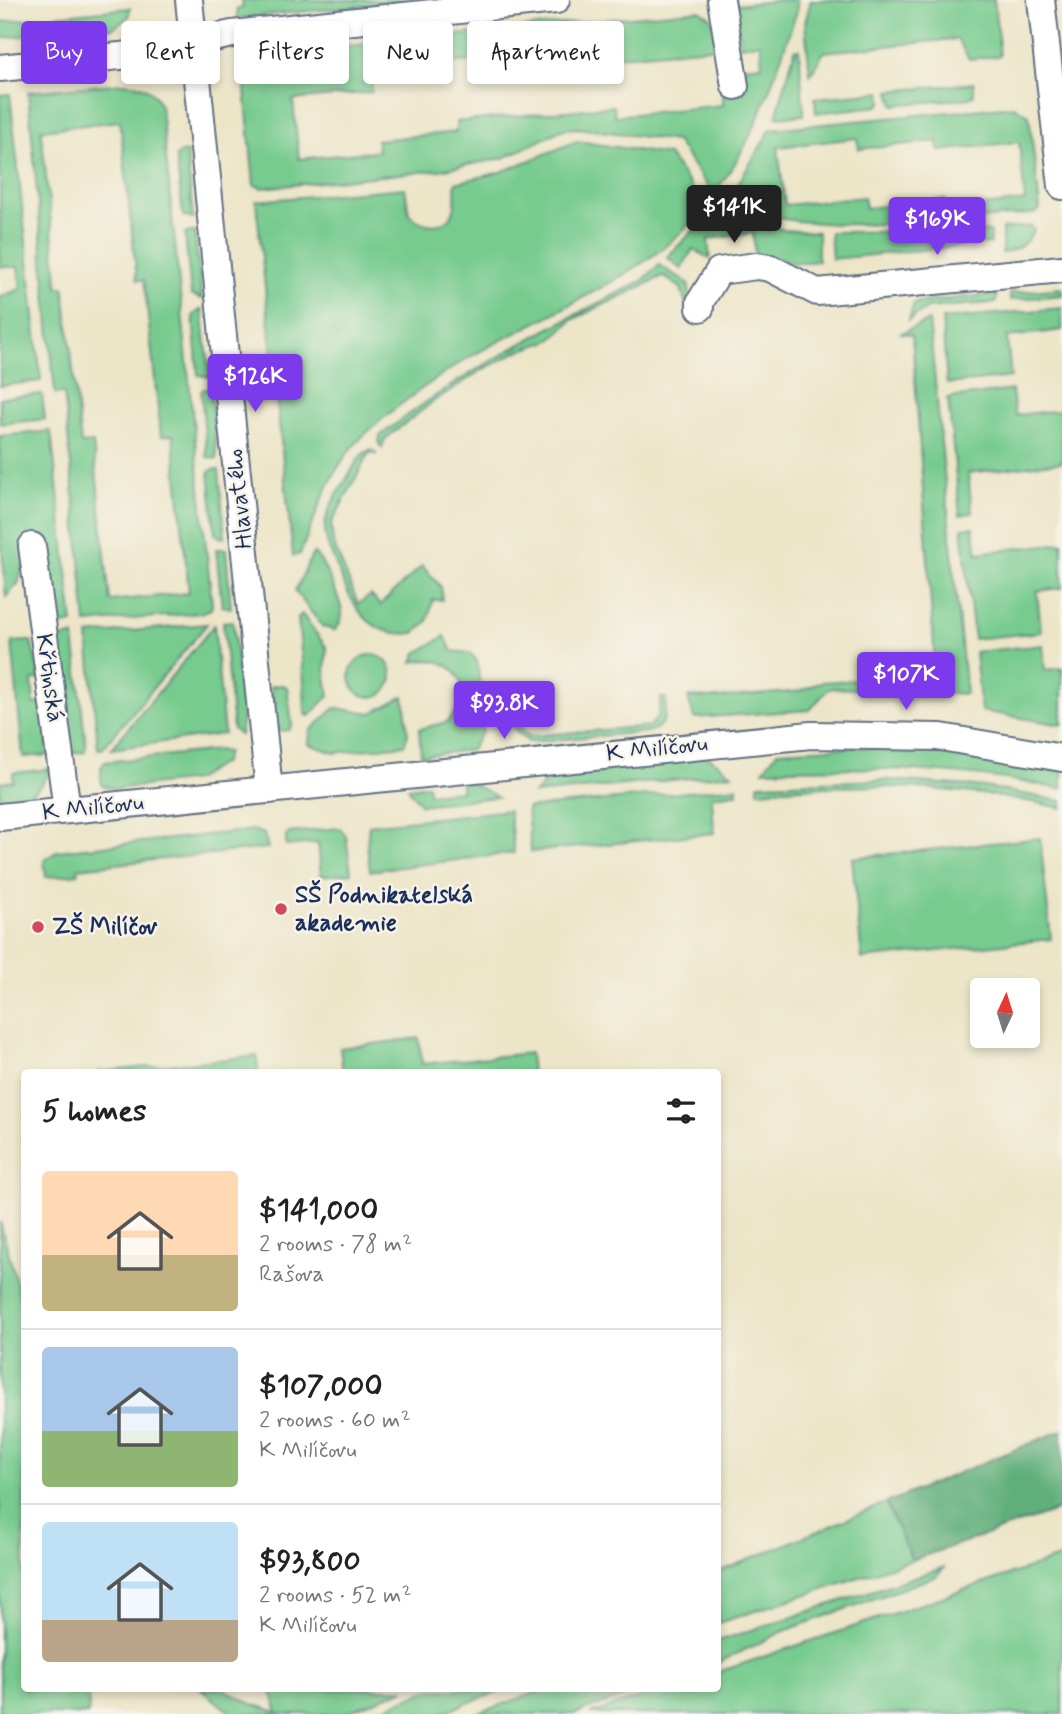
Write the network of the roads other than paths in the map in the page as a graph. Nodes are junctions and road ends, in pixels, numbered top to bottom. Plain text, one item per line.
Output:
1 (189, 0) edge
2 (556, 0) edge
3 (721, 0) edge
4 (1041, 0) edge
5 (191, 21) edge
6 (220, 37) edge
7 (121, 56) edge
8 (0, 68) edge
9 (197, 84) edge
10 (735, 86) dead end
11 (1062, 186) edge
12 (1062, 269) edge
13 (700, 308) dead end
14 (32, 546) dead end
15 (1062, 758) edge
16 (269, 790) junction
17 (66, 810) junction
18 (0, 817) edge

1 - 5 street, Hlavatého
2 - 6 street
3 - 10 street
4 - 11 street
7 - 8 street
9 - 16 street, Hlavatého
12 - 13 street
14 - 17 street, Křtinská
15 - 16 street, K Milíčovu
16 - 17 street, K Milíčovu
17 - 18 street, K Milíčovu

